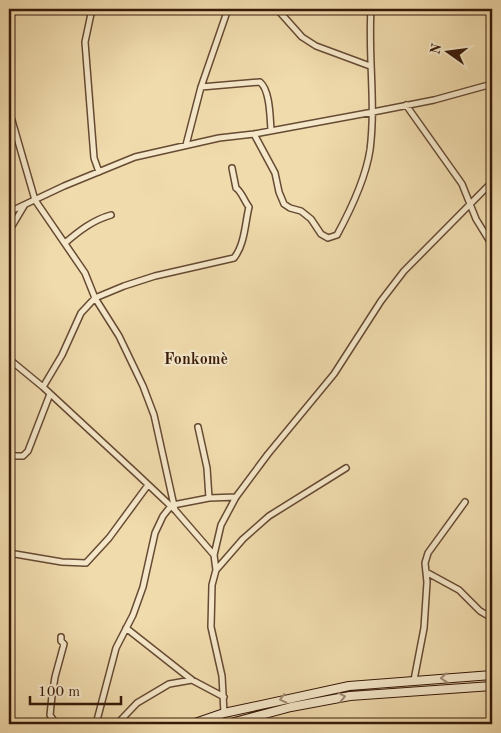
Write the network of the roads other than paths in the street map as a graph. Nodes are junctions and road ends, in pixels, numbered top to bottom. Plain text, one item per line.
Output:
1 (92, 9) edge
2 (228, 9) edge
3 (276, 9) edge
4 (371, 9) edge
5 (370, 66) junction
6 (492, 84) edge
7 (201, 86) junction
8 (406, 105) junction
9 (9, 110) edge
10 (373, 112) junction
11 (271, 130) junction
12 (254, 134) junction
13 (186, 145) junction
14 (232, 168) dead end
15 (99, 172) junction
16 (492, 182) edge
17 (35, 200) junction
18 (24, 206) junction
19 (470, 206) junction
20 (9, 212) edge
21 (112, 215) dead end
22 (9, 230) edge
23 (65, 243) junction
24 (492, 245) edge
25 (96, 298) junction
26 (9, 359) edge
27 (43, 387) junction
28 (50, 394) junction
29 (198, 427) dead end
30 (9, 454) edge
31 (346, 468) dead end
32 (148, 485) junction
33 (209, 498) junction
34 (236, 498) junction
35 (465, 502) dead end
36 (173, 507) junction
37 (9, 553) edge
38 (214, 555) junction
39 (216, 570) junction
40 (426, 572) junction
41 (492, 618) edge
42 (126, 628) junction
43 (61, 637) dead end
44 (492, 675) edge
45 (192, 680) junction
46 (414, 680) junction
47 (492, 686) edge
48 (224, 697) junction
49 (224, 713) junction
50 (56, 724) edge
51 (96, 724) edge
52 (117, 724) edge
53 (192, 724) edge
54 (227, 724) edge

1 - 15 street
2 - 7 street
3 - 5 street
4 - 5 street
5 - 10 street
6 - 8 street
7 - 11 street
7 - 13 street
8 - 10 street
8 - 19 street
9 - 17 street
10 - 11 street
10 - 12 street
11 - 12 street
12 - 13 street
13 - 15 street
14 - 25 street
15 - 17 street
16 - 19 street
17 - 18 street
17 - 23 street
18 - 20 street
18 - 22 street
19 - 24 street
19 - 34 street
21 - 23 street
23 - 25 street
25 - 27 street
25 - 36 street
26 - 27 street
27 - 28 street
28 - 30 street
28 - 32 street
29 - 33 street
31 - 39 street
32 - 36 street
32 - 37 street
33 - 34 street
33 - 36 street
34 - 38 street
35 - 40 street
36 - 38 street
36 - 42 street
38 - 39 street
39 - 48 street
40 - 41 street
40 - 46 street
42 - 45 street
42 - 51 street
43 - 50 street
44 -> 46 street
45 - 48 street
45 - 52 street
46 -> 49 street
54 -> 47 street
48 - 49 street
49 - 53 street

